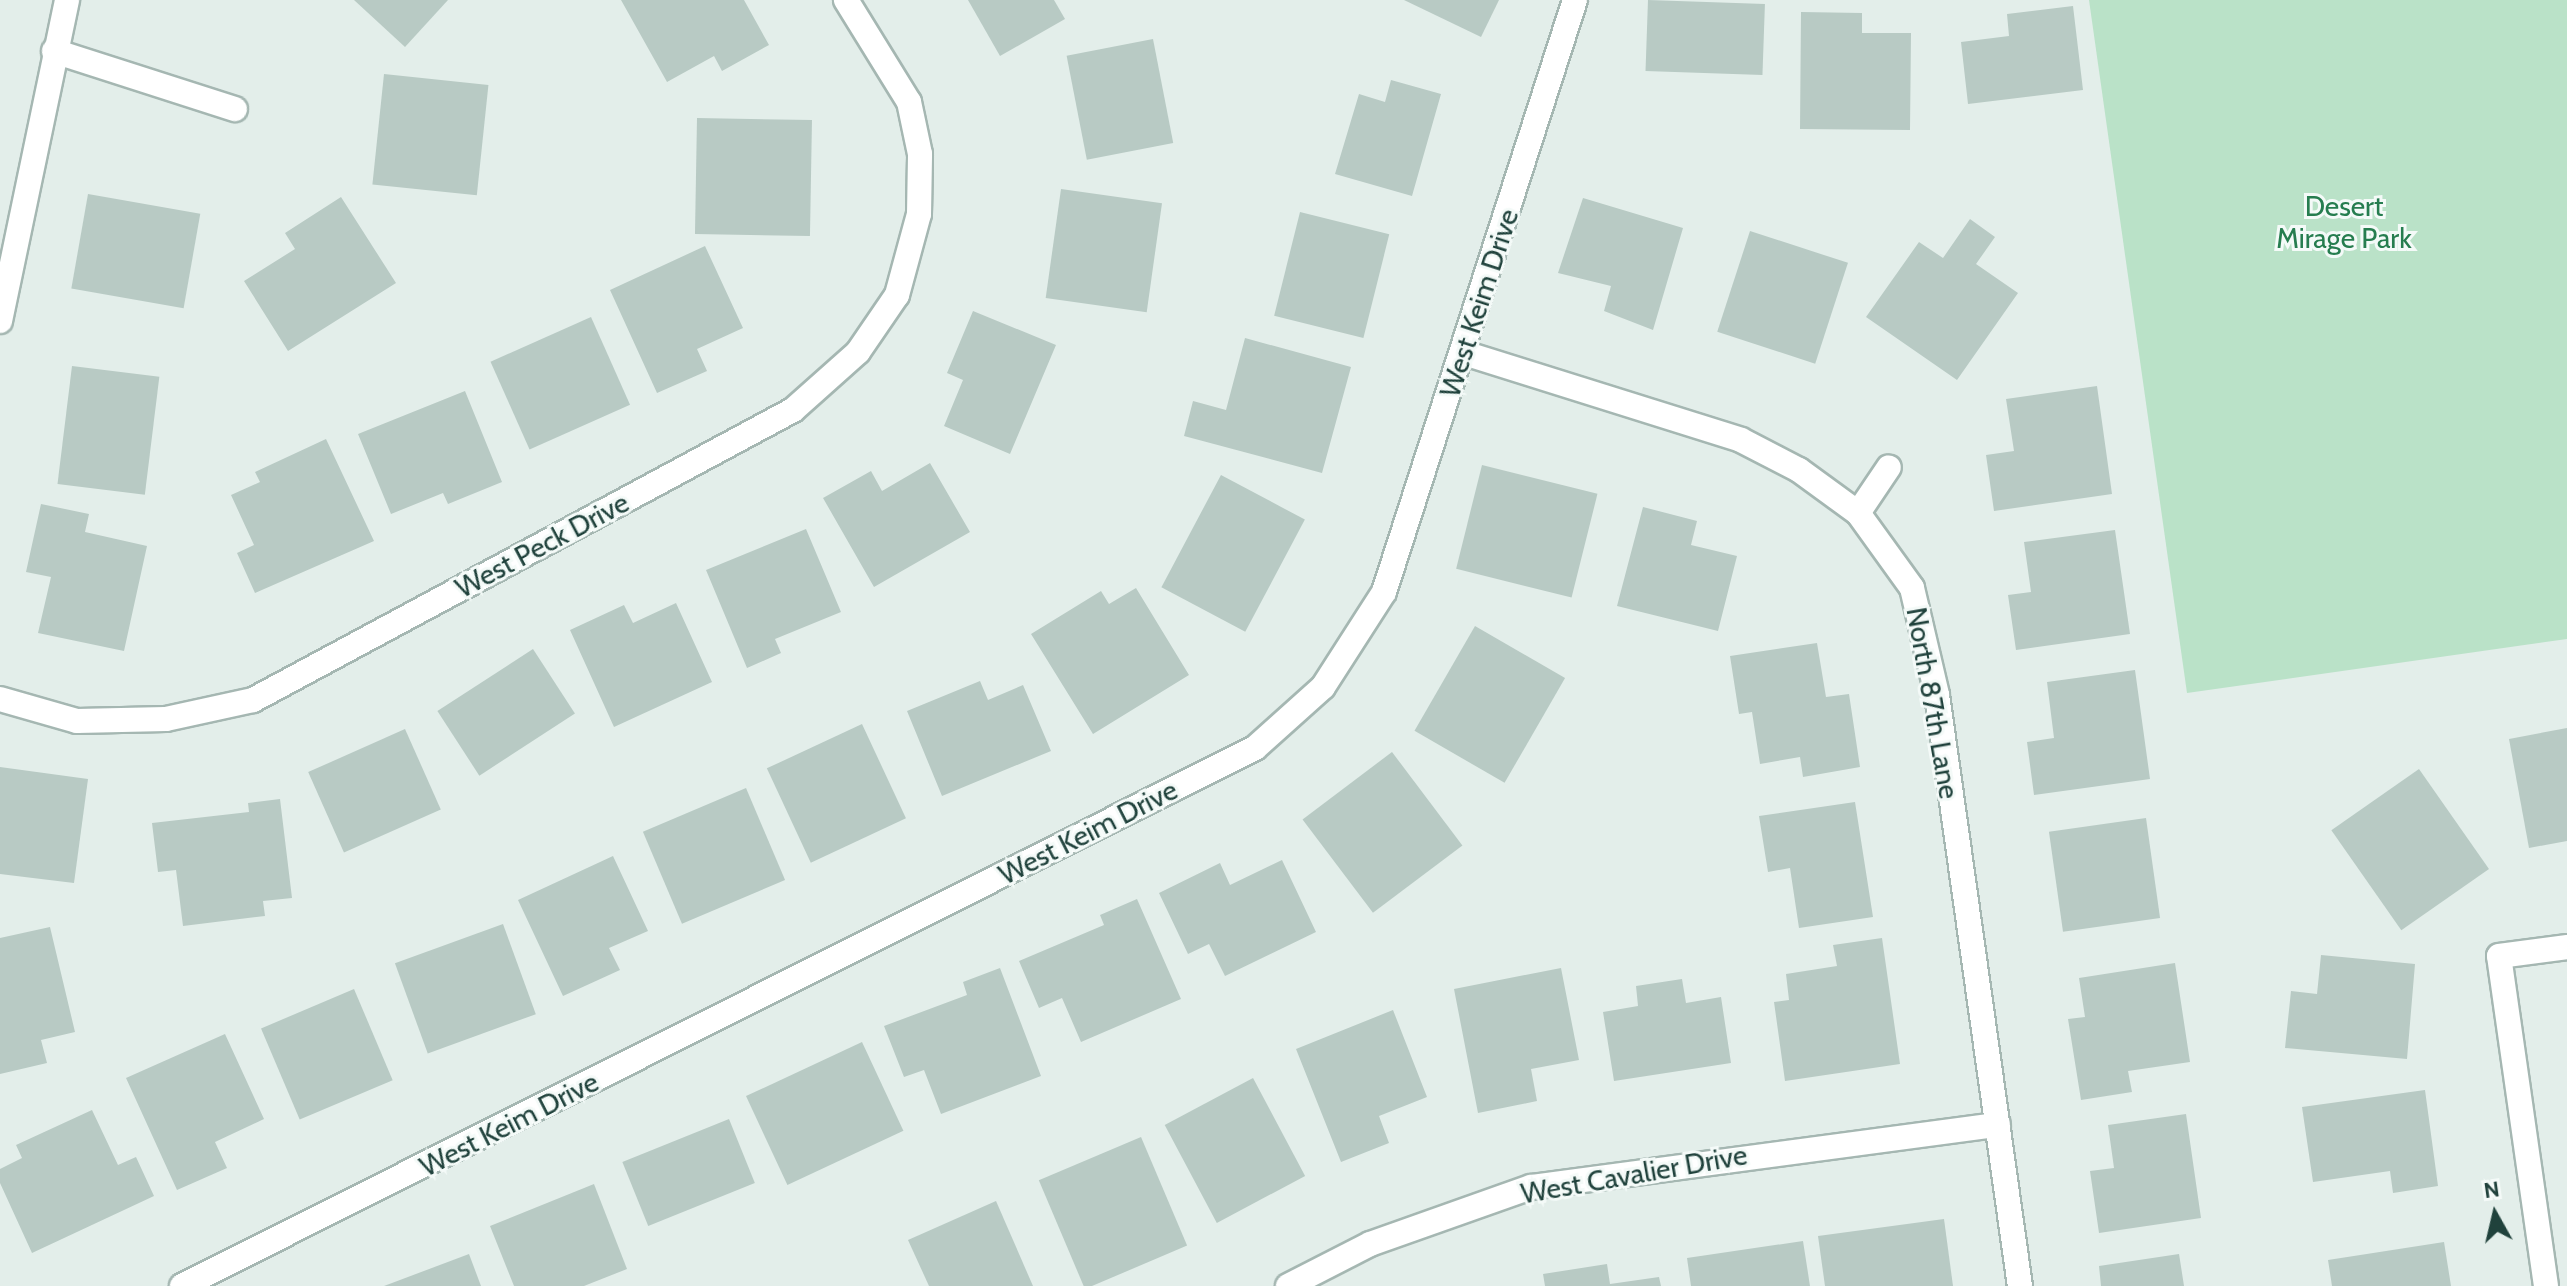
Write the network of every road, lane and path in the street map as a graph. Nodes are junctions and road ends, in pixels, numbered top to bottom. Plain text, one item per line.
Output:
1 (67, 0) edge
2 (846, 0) edge
3 (1575, 0) edge
4 (54, 51) junction
5 (235, 109) dead end
6 (0, 321) edge
7 (1464, 353) junction
8 (1889, 467) dead end
9 (1858, 513) junction
10 (0, 699) edge
11 (2567, 947) edge
12 (1998, 1125) junction
13 (182, 1286) edge
14 (1288, 1286) edge
15 (2020, 1286) edge
16 (2546, 1286) edge

1 - 4 street
2 - 10 street, West Peck Drive
3 - 7 street, West Keim Drive
4 - 5 street
4 - 6 street
7 - 9 street, North 87th Lane
7 - 13 street, West Keim Drive
8 - 9 street
9 - 12 street, North 87th Lane
11 - 16 street
12 - 14 street, West Cavalier Drive
12 - 15 street, North 87th Lane

